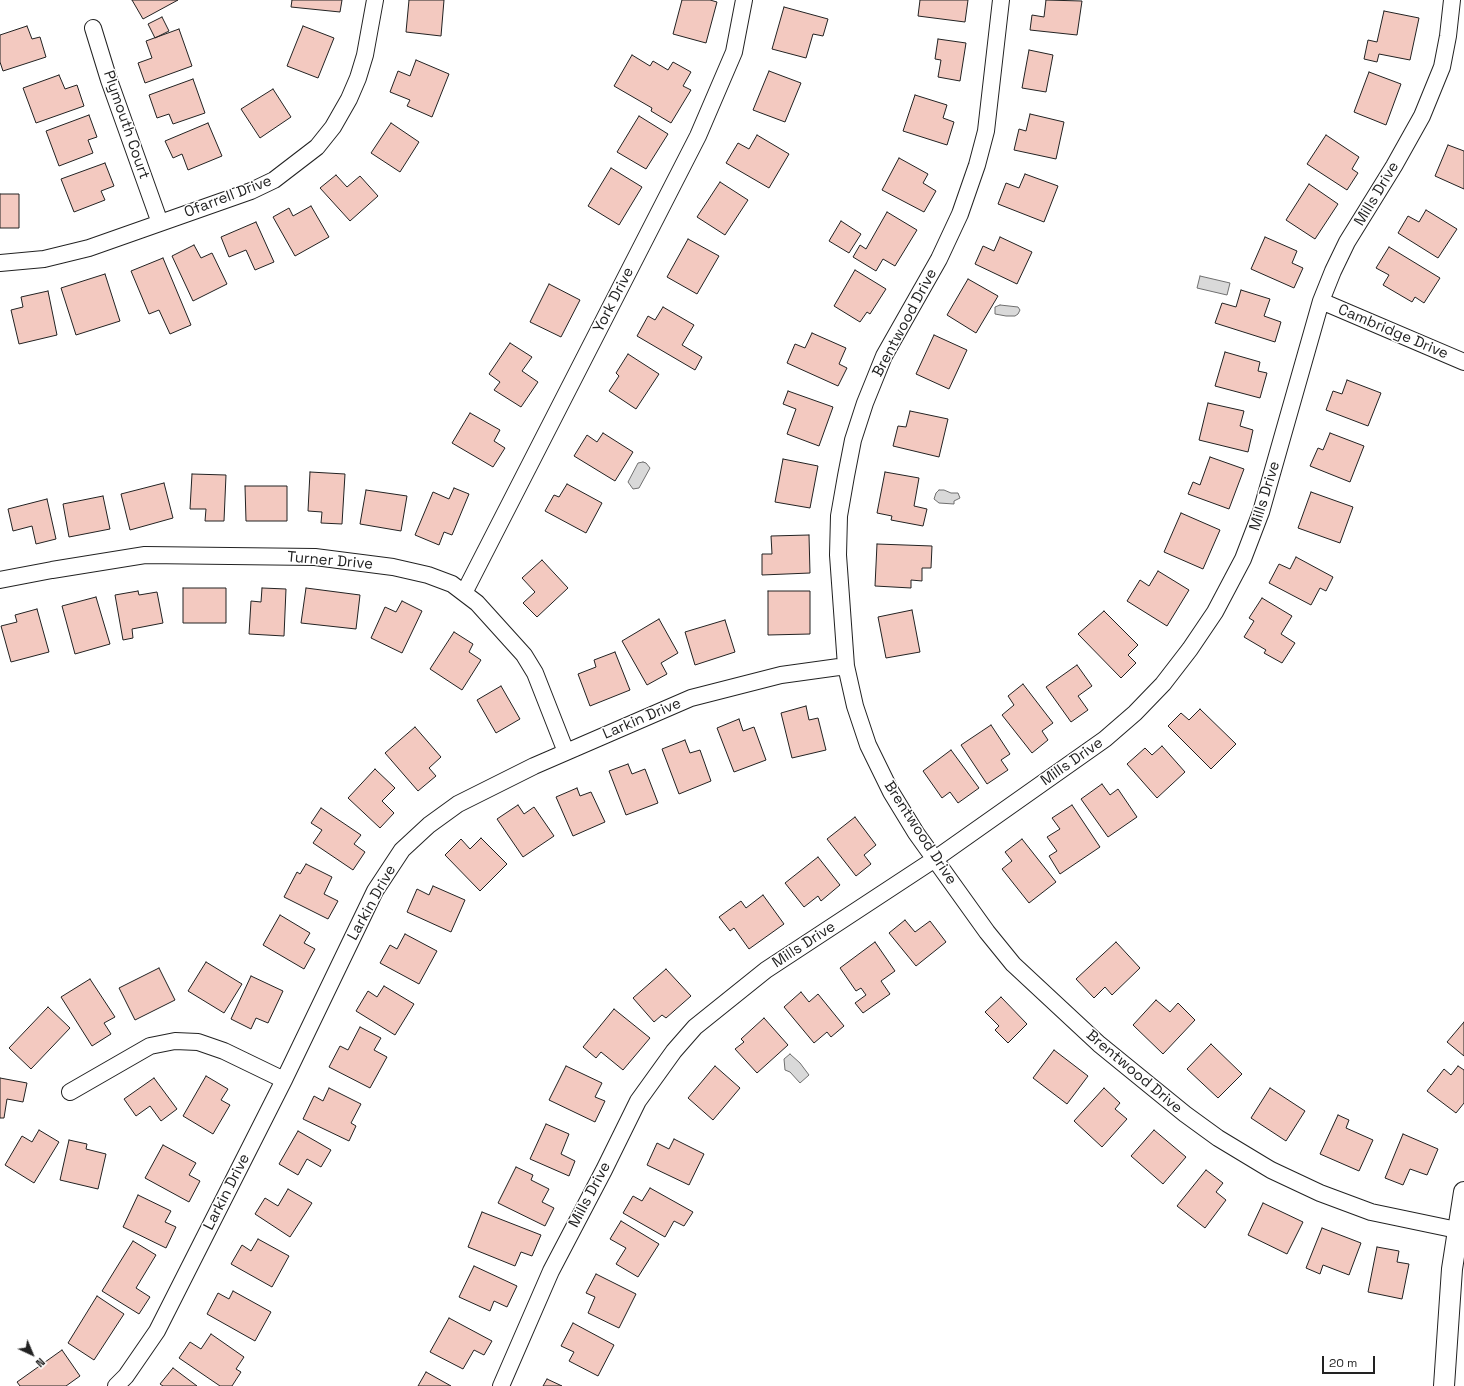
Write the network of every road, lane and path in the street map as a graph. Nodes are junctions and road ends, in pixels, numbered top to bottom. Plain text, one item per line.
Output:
1 (375, 0) edge
2 (744, 0) edge
3 (1001, 0) edge
4 (1452, 0) edge
5 (93, 28) dead end
6 (160, 223) junction
7 (0, 264) edge
8 (1321, 301) junction
9 (1464, 362) edge
10 (0, 580) edge
11 (464, 593) junction
12 (846, 666) junction
13 (566, 752) junction
14 (935, 859) junction
15 (284, 1080) junction
16 (70, 1092) dead end
17 (1464, 1192) edge
18 (1457, 1230) junction
19 (116, 1386) edge
20 (501, 1386) edge
21 (1444, 1386) edge

1 - 6 street, Ofarrell Drive
2 - 11 street, York Drive
3 - 12 street, Brentwood Drive
4 - 8 street, Mills Drive
5 - 6 street, Plymouth Court
6 - 7 street, Ofarrell Drive
8 - 9 street, Cambridge Drive
8 - 14 street, Mills Drive
10 - 11 street, Turner Drive
11 - 13 street, Turner Drive
12 - 13 street, Larkin Drive
12 - 14 street, Brentwood Drive
13 - 15 street, Larkin Drive
14 - 18 street, Brentwood Drive
14 - 20 street, Mills Drive
15 - 16 street
15 - 19 street, Larkin Drive
17 - 18 street
18 - 21 street

